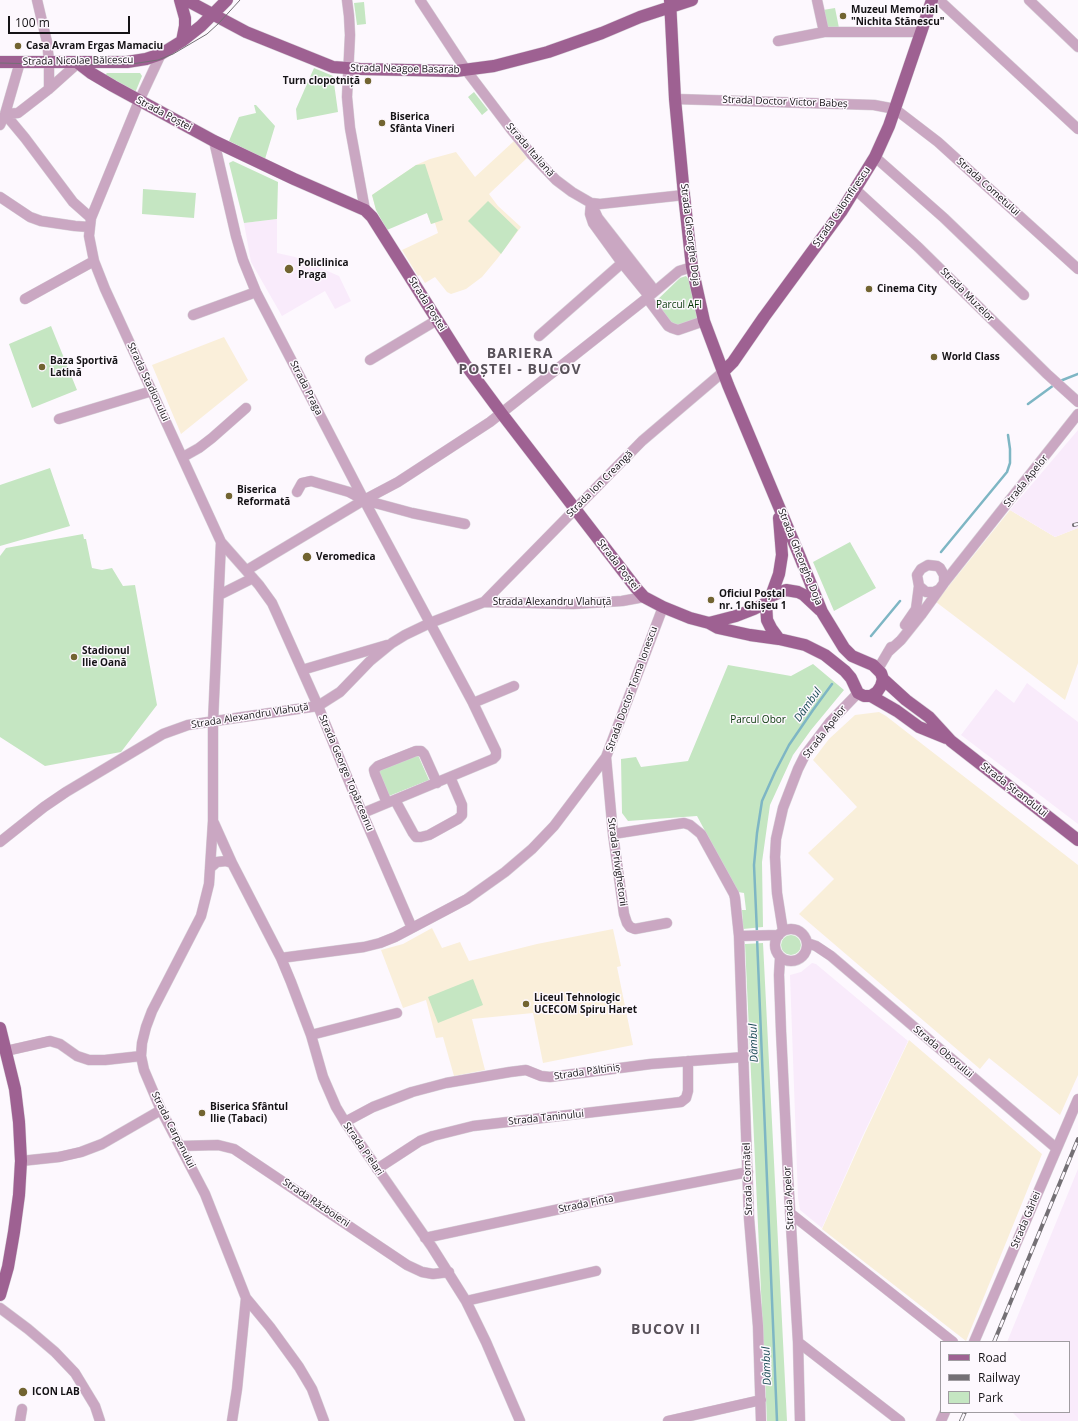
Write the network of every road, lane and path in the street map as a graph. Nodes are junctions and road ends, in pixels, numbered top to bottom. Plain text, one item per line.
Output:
1 (37, 0) edge
2 (180, 0) edge
3 (186, 0) edge
4 (227, 0) edge
5 (347, 0) edge
6 (420, 0) edge
7 (692, 0) edge
8 (817, 0) edge
9 (932, 0) edge
10 (939, 0) edge
11 (1029, 0) edge
12 (670, 3) edge
13 (213, 15) junction
14 (824, 32) junction
15 (921, 32) junction
16 (182, 41) junction
17 (778, 41) dead end
18 (1078, 47) edge
19 (161, 54) junction
20 (0, 62) edge
21 (20, 62) junction
22 (49, 62) junction
23 (78, 63) junction
24 (348, 68) junction
25 (466, 70) junction
26 (48, 89) junction
27 (675, 98) junction
28 (139, 100) junction
29 (895, 109) junction
30 (5, 114) junction
31 (0, 125) edge
32 (1078, 129) edge
33 (214, 141) junction
34 (875, 157) junction
35 (856, 190) junction
36 (684, 195) junction
37 (0, 197) edge
38 (591, 203) junction
39 (365, 210) junction
40 (90, 222) junction
41 (94, 261) junction
42 (622, 263) junction
43 (692, 267) junction
44 (1078, 269) edge
45 (256, 292) junction
46 (650, 295) junction
47 (1024, 295) dead end
48 (25, 299) dead end
49 (193, 315) dead end
50 (437, 320) junction
51 (704, 321) junction
52 (539, 336) dead end
53 (370, 360) dead end
54 (723, 372) junction
55 (152, 391) junction
56 (1078, 402) edge
57 (246, 408) dead end
58 (502, 414) junction
59 (1078, 414) edge
60 (59, 419) dead end
61 (183, 457) junction
62 (297, 492) dead end
63 (364, 500) junction
64 (778, 503) junction
65 (575, 508) junction
66 (465, 524) dead end
67 (220, 542) junction
68 (958, 566) junction
69 (943, 572) junction
70 (250, 574) junction
71 (919, 586) junction
72 (941, 587) junction
73 (219, 595) junction
74 (644, 597) junction
75 (769, 600) junction
76 (484, 602) junction
77 (663, 607) junction
78 (822, 612) junction
79 (430, 623) junction
80 (709, 623) junction
81 (779, 638) junction
82 (392, 643) junction
83 (888, 652) junction
84 (302, 670) junction
85 (880, 674) junction
86 (514, 686) dead end
87 (858, 693) junction
88 (870, 696) junction
89 (473, 703) junction
90 (318, 706) junction
91 (213, 722) junction
92 (951, 741) junction
93 (606, 758) junction
94 (450, 777) junction
95 (437, 783) junction
96 (391, 802) junction
97 (363, 813) junction
98 (213, 821) junction
99 (613, 834) junction
100 (1078, 840) edge
101 (0, 842) edge
102 (232, 863) junction
103 (210, 868) junction
104 (667, 923) dead end
105 (412, 928) junction
106 (785, 932) junction
107 (741, 936) junction
108 (807, 943) junction
109 (831, 956) junction
110 (281, 958) junction
111 (780, 958) junction
112 (801, 958) junction
113 (791, 962) junction
114 (779, 975) junction
115 (397, 1013) dead end
116 (0, 1032) edge
117 (311, 1035) junction
118 (6, 1051) junction
119 (141, 1056) junction
120 (744, 1057) junction
121 (688, 1061) junction
122 (1078, 1099) edge
123 (161, 1110) junction
124 (345, 1122) junction
125 (180, 1146) junction
126 (1056, 1148) junction
127 (21, 1162) junction
128 (377, 1169) junction
129 (748, 1172) junction
130 (790, 1212) junction
131 (425, 1238) junction
132 (596, 1271) dead end
133 (449, 1272) junction
134 (0, 1295) edge
135 (246, 1298) junction
136 (466, 1301) junction
137 (0, 1308) edge
138 (952, 1341) edge
139 (974, 1341) edge
140 (798, 1342) junction
141 (761, 1400) junction
142 (22, 1409) dead end
143 (20, 1421) edge
144 (100, 1421) edge
145 (232, 1421) edge
146 (324, 1421) edge
147 (520, 1421) edge
148 (668, 1421) edge
149 (761, 1421) edge
150 (800, 1421) edge
151 (900, 1421) edge

1 - 22 street
2 - 16 main road
3 - 13 main road, Strada Neagoe Basarab
4 - 13 main road, Strada Nicolae Bălcescu
5 - 24 street
6 - 25 street, Strada Italiană
7 - 12 main road, Strada Neagoe Basarab
8 - 14 street
9 - 15 main road, Strada Calomfirescu
10 - 32 street
11 - 18 street
12 - 25 main road, Strada Neagoe Basarab
12 - 27 main road, Strada Gheorghe Doja
13 - 16 main road, Strada Nicolae Bălcescu
13 - 24 main road, Strada Neagoe Basarab
14 - 15 street
14 - 17 street
15 - 29 main road, Strada Calomfirescu
16 - 19 main road, Strada Nicolae Bălcescu
19 - 23 main road, Strada Nicolae Bălcescu
19 - 28 street, Strada Stadionului
20 - 21 main road, Strada Nicolae Bălcescu
21 - 22 main road, Strada Nicolae Bălcescu
21 - 30 street
22 - 23 main road, Strada Nicolae Bălcescu
22 - 26 street
23 - 26 street
23 - 28 main road, Strada Poștei
24 - 25 main road, Strada Neagoe Basarab
24 - 39 street
25 - 38 street, Strada Italiană
26 - 30 street
27 - 29 street, Strada Doctor Victor Babeș
27 - 36 main road, Strada Gheorghe Doja
28 - 33 main road, Strada Poștei
28 - 40 street, Strada Stadionului
29 - 34 main road, Strada Calomfirescu
29 - 44 street, Strada Cometului
30 - 31 street
30 - 40 street
33 - 39 main road, Strada Poștei
33 - 45 street, Strada Praga
34 - 35 main road, Strada Calomfirescu
34 - 47 street
35 - 54 main road, Strada Calomfirescu
35 - 56 street, Strada Muzelor
36 - 38 street, Strada Italiană
36 - 43 main road, Strada Gheorghe Doja
37 - 40 street
38 - 42 street
38 - 46 street
39 - 50 main road, Strada Poștei
40 - 41 street, Strada Stadionului
41 - 48 street
41 - 55 street, Strada Stadionului
42 - 46 street
42 - 52 street
43 - 46 street
43 - 51 main road, Strada Gheorghe Doja
45 - 49 street
45 - 63 street, Strada Praga
46 - 51 street
46 - 58 street
50 - 53 street
50 - 58 main road, Strada Poștei
51 - 54 main road, Strada Gheorghe Doja
54 - 64 main road, Strada Gheorghe Doja
54 - 65 street, Strada Ion Creangă
55 - 60 street
55 - 61 street, Strada Stadionului
57 - 61 street
58 - 63 street
58 - 65 main road, Strada Poștei
59 - 68 street, Strada Apelor
61 - 67 street, Strada Stadionului
62 - 63 street
63 - 66 street
63 - 70 street
63 - 79 street, Strada Praga
64 - 75 main road, Strada Gheorghe Doja
64 - 78 main road, Strada Gheorghe Doja
65 - 74 main road, Strada Poștei
65 - 76 street, Strada Ion Creangă
67 - 70 street, Strada George Topârceanu
67 - 73 street, Strada Stadionului
68 - 69 street, Strada Apelor
68 - 72 street, Strada Apelor
69 - 71 street
69 - 72 street
70 - 73 street
70 - 84 street, Strada George Topârceanu
71 - 72 street
71 - 83 street, Strada Apelor
72 - 83 street, Strada Apelor
73 - 91 street, Strada Stadionului
74 - 76 street, Strada Alexandru Vlahuță
74 - 77 main road, Strada Poștei
75 - 78 main road, Strada Gheorghe Doja
75 - 80 main road, Strada Poștei
75 - 81 main road
76 - 79 street, Strada Alexandru Vlahuță
77 - 80 main road, Strada Poștei
77 - 93 street, Strada Doctor Toma Ionescu
78 - 85 main road, Strada Gheorghe Doja
79 - 82 street, Strada Alexandru Vlahuță
79 - 89 street, Strada Praga
80 - 81 main road, Strada Poștei
81 - 87 main road, Strada Poștei
82 - 84 street
82 - 90 street, Strada Alexandru Vlahuță
83 - 85 street, Strada Apelor
84 - 90 street, Strada George Topârceanu
85 - 88 main road
85 - 92 main road, Strada Ștrandului
86 - 89 street
87 - 88 main road
87 - 106 street, Strada Apelor
88 - 92 main road, Strada Ștrandului
89 - 94 street, Strada Praga
90 - 91 street, Strada Alexandru Vlahuță
90 - 97 street, Strada George Topârceanu
91 - 98 street, Strada Pielari
91 - 101 street, Strada Alexandru Vlahuță
92 - 100 main road, Strada Ștrandului
93 - 99 street, Strada Privighetorii
93 - 105 street, Strada Doctor Toma Ionescu
94 - 95 street
94 - 96 street
95 - 96 street
95 - 96 street
96 - 97 street
97 - 105 street, Strada George Topârceanu
98 - 102 street, Strada Pielari
98 - 103 street, Strada Carpenului
99 - 104 street, Strada Privighetorii
99 - 107 street, Strada Cornățel
102 - 103 street
102 - 110 street, Strada Pielari
103 - 119 street, Strada Carpenului
105 - 110 street, Strada Doctor Toma Ionescu
106 - 107 street
106 - 108 street
106 - 111 street
107 - 120 street, Strada Cornățel
108 - 109 street, Strada Oborului
108 - 112 street
109 - 112 street
109 - 126 street, Strada Oborului
110 - 117 street, Strada Pielari
111 - 113 street
111 - 114 street, Strada Apelor
112 - 113 street
113 - 114 street
114 - 130 street, Strada Apelor
115 - 117 street
116 - 118 main road
117 - 124 street, Strada Pielari
118 - 119 street
118 - 127 main road
119 - 123 street, Strada Carpenului
120 - 121 street, Strada Păltiniș
120 - 129 street, Strada Cornățel
121 - 124 street, Strada Păltiniș
121 - 128 street, Strada Taninului
122 - 126 street, Strada Gârlei
123 - 125 street, Strada Carpenului
123 - 127 street
124 - 128 street, Strada Pielari
125 - 133 street, Strada Războieni
125 - 135 street, Strada Carpenului
126 - 139 street, Strada Gârlei
127 - 134 main road
128 - 131 street, Strada Pielari
129 - 131 street, Strada Finta
129 - 141 street, Strada Cornățel
130 - 138 street
130 - 140 street, Strada Apelor
131 - 133 street, Strada Pielari
132 - 136 street
133 - 136 street, Strada Pielari
135 - 145 street
135 - 146 street, Strada Carpenului
136 - 147 street, Strada Pielari
137 - 144 street
140 - 150 street, Strada Apelor
140 - 151 street
141 - 148 street
141 - 149 street, Strada Cornățel
142 - 143 street

